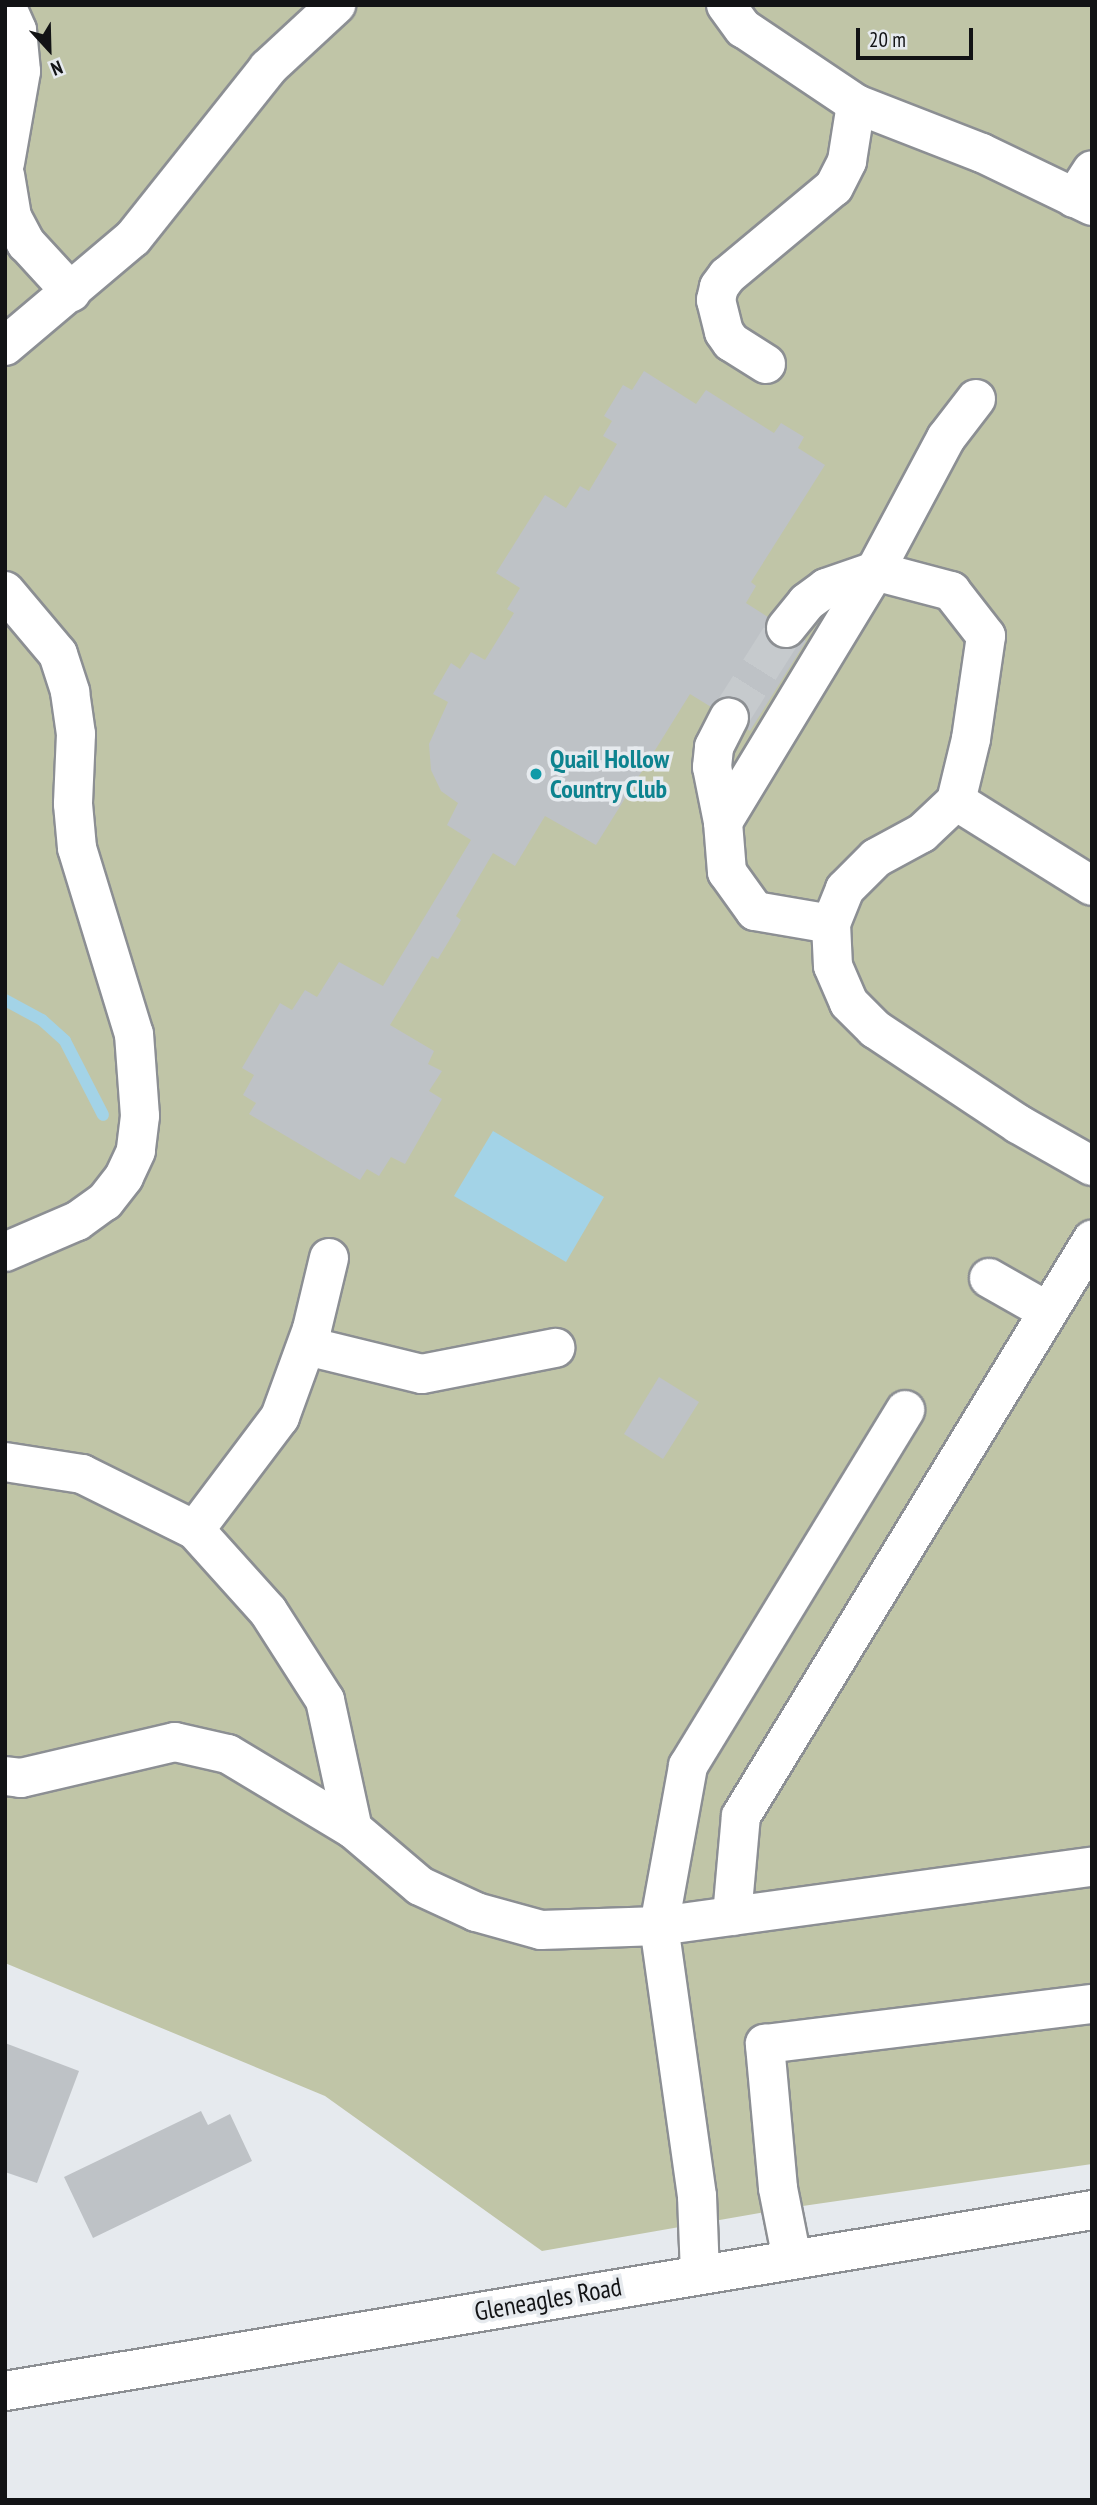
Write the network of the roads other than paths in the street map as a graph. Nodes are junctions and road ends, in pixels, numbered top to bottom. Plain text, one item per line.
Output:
1 (6, 5) edge
2 (337, 5) edge
3 (726, 5) edge
4 (856, 104) junction
5 (5, 163) edge
6 (5, 175) edge
7 (1086, 191) edge
8 (71, 292) junction
9 (5, 346) edge
10 (766, 364) dead end
11 (976, 399) dead end
12 (875, 571) junction
13 (5, 591) edge
14 (786, 628) tunnel mouth
15 (729, 718) tunnel mouth
16 (956, 801) junction
17 (723, 822) junction
18 (1092, 886) edge
19 (831, 924) junction
20 (1092, 1166) edge
21 (1092, 1240) edge
22 (5, 1252) edge
23 (329, 1258) dead end
24 (989, 1278) dead end
25 (1047, 1311) junction
26 (307, 1346) junction
27 (555, 1348) dead end
28 (905, 1409) dead end
29 (5, 1462) edge
30 (195, 1530) junction
31 (5, 1776) edge
32 (353, 1829) junction
33 (1092, 1867) edge
34 (733, 1916) junction
35 (659, 1926) junction
36 (1092, 2004) edge
37 (1092, 2210) edge
38 (792, 2259) junction
39 (700, 2274) junction
40 (5, 2390) edge

1 - 5 street
2 - 8 street
3 - 4 street
4 - 7 street
4 - 10 street
6 - 8 street
8 - 9 street
11 - 12 street
12 - 14 street
12 - 16 street
12 - 17 street
13 - 22 street
15 - 17 street
16 - 18 street
16 - 19 street
17 - 19 street
19 - 20 street
21 - 25 street
23 - 26 street
24 - 25 street
25 - 34 street
26 - 27 street
26 - 30 street
28 - 35 street
29 - 30 street
30 - 32 street
31 - 32 street
32 - 35 street
33 - 34 street
34 - 35 street
35 - 39 street
36 - 38 street
37 - 38 street, Gleneagles Road
38 - 39 street, Gleneagles Road
39 - 40 street, Gleneagles Road

